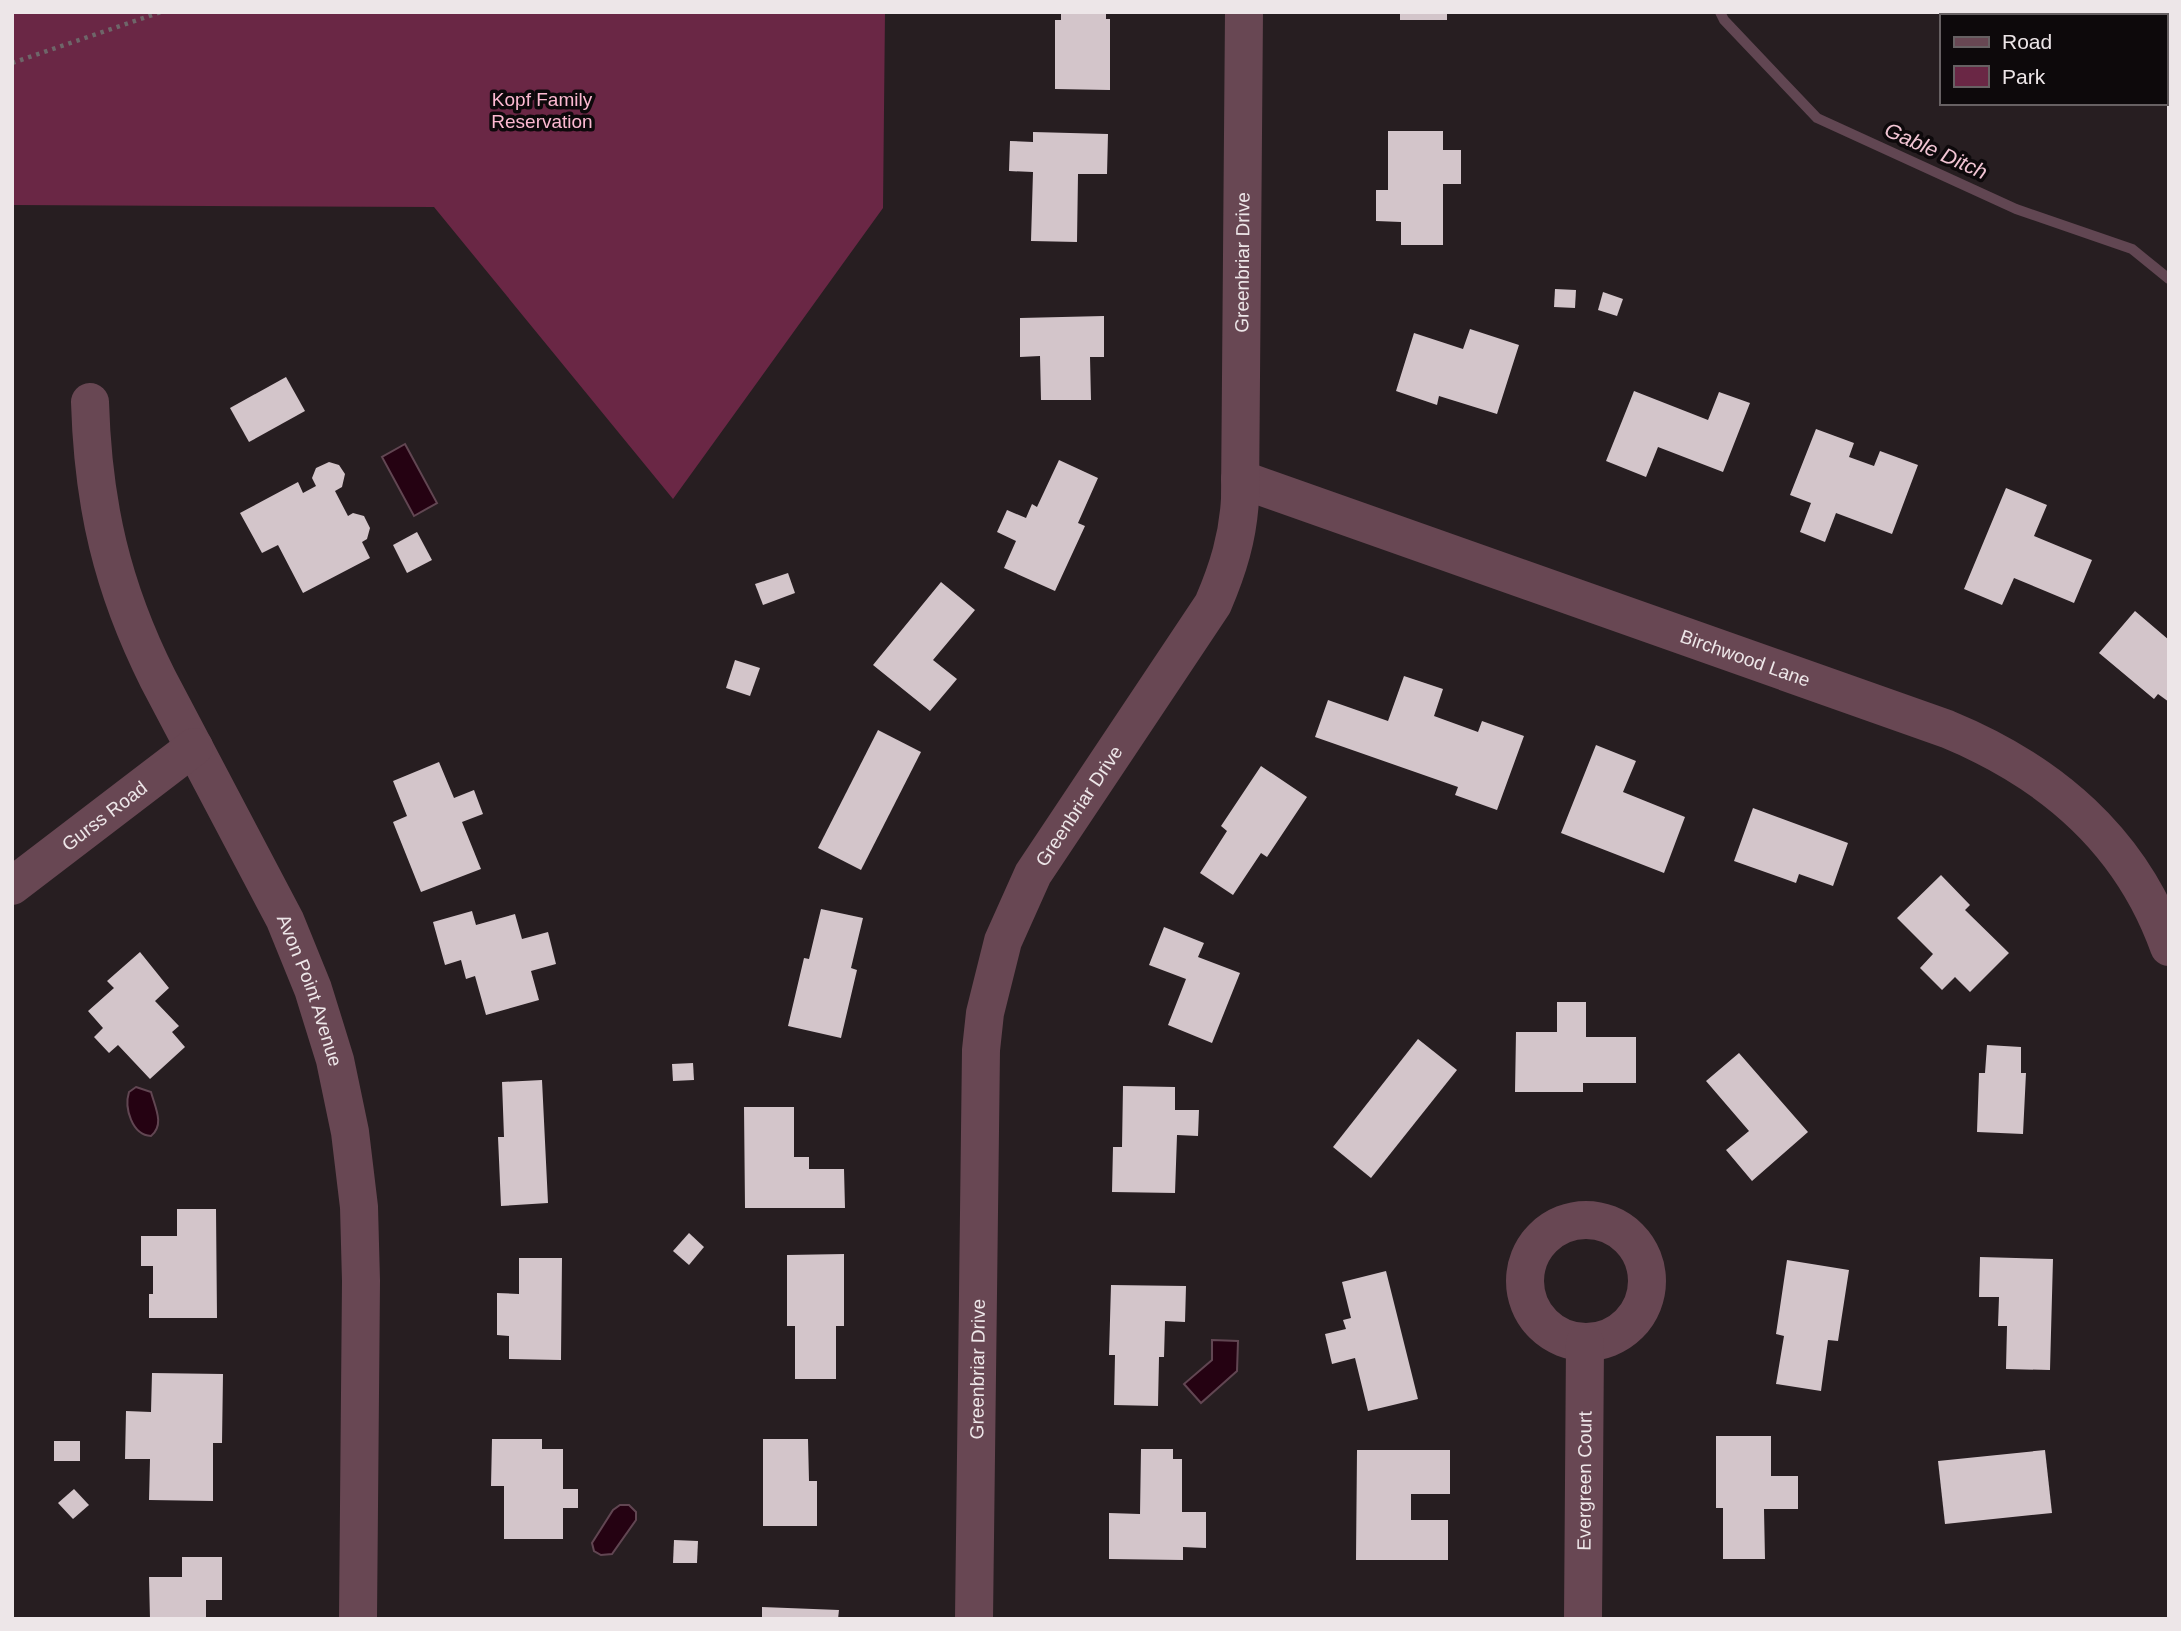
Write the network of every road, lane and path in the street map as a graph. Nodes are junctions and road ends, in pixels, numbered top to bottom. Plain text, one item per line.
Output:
1 (161, 12) edge
2 (1244, 12) edge
3 (12, 63) edge
4 (90, 402) dead end
5 (1240, 479) junction
6 (194, 747) junction
7 (12, 886) edge
8 (2169, 947) edge
9 (1585, 1343) dead end
10 (358, 1619) edge
11 (974, 1619) edge
12 (1583, 1619) edge

1 - 3 path
2 - 5 street, Greenbriar Drive
4 - 6 street, Avon Point Avenue
5 - 8 street, Birchwood Lane
5 - 11 street, Greenbriar Drive
6 - 7 street, Gurss Road
6 - 10 street, Avon Point Avenue
9 - 12 street, Evergreen Court

